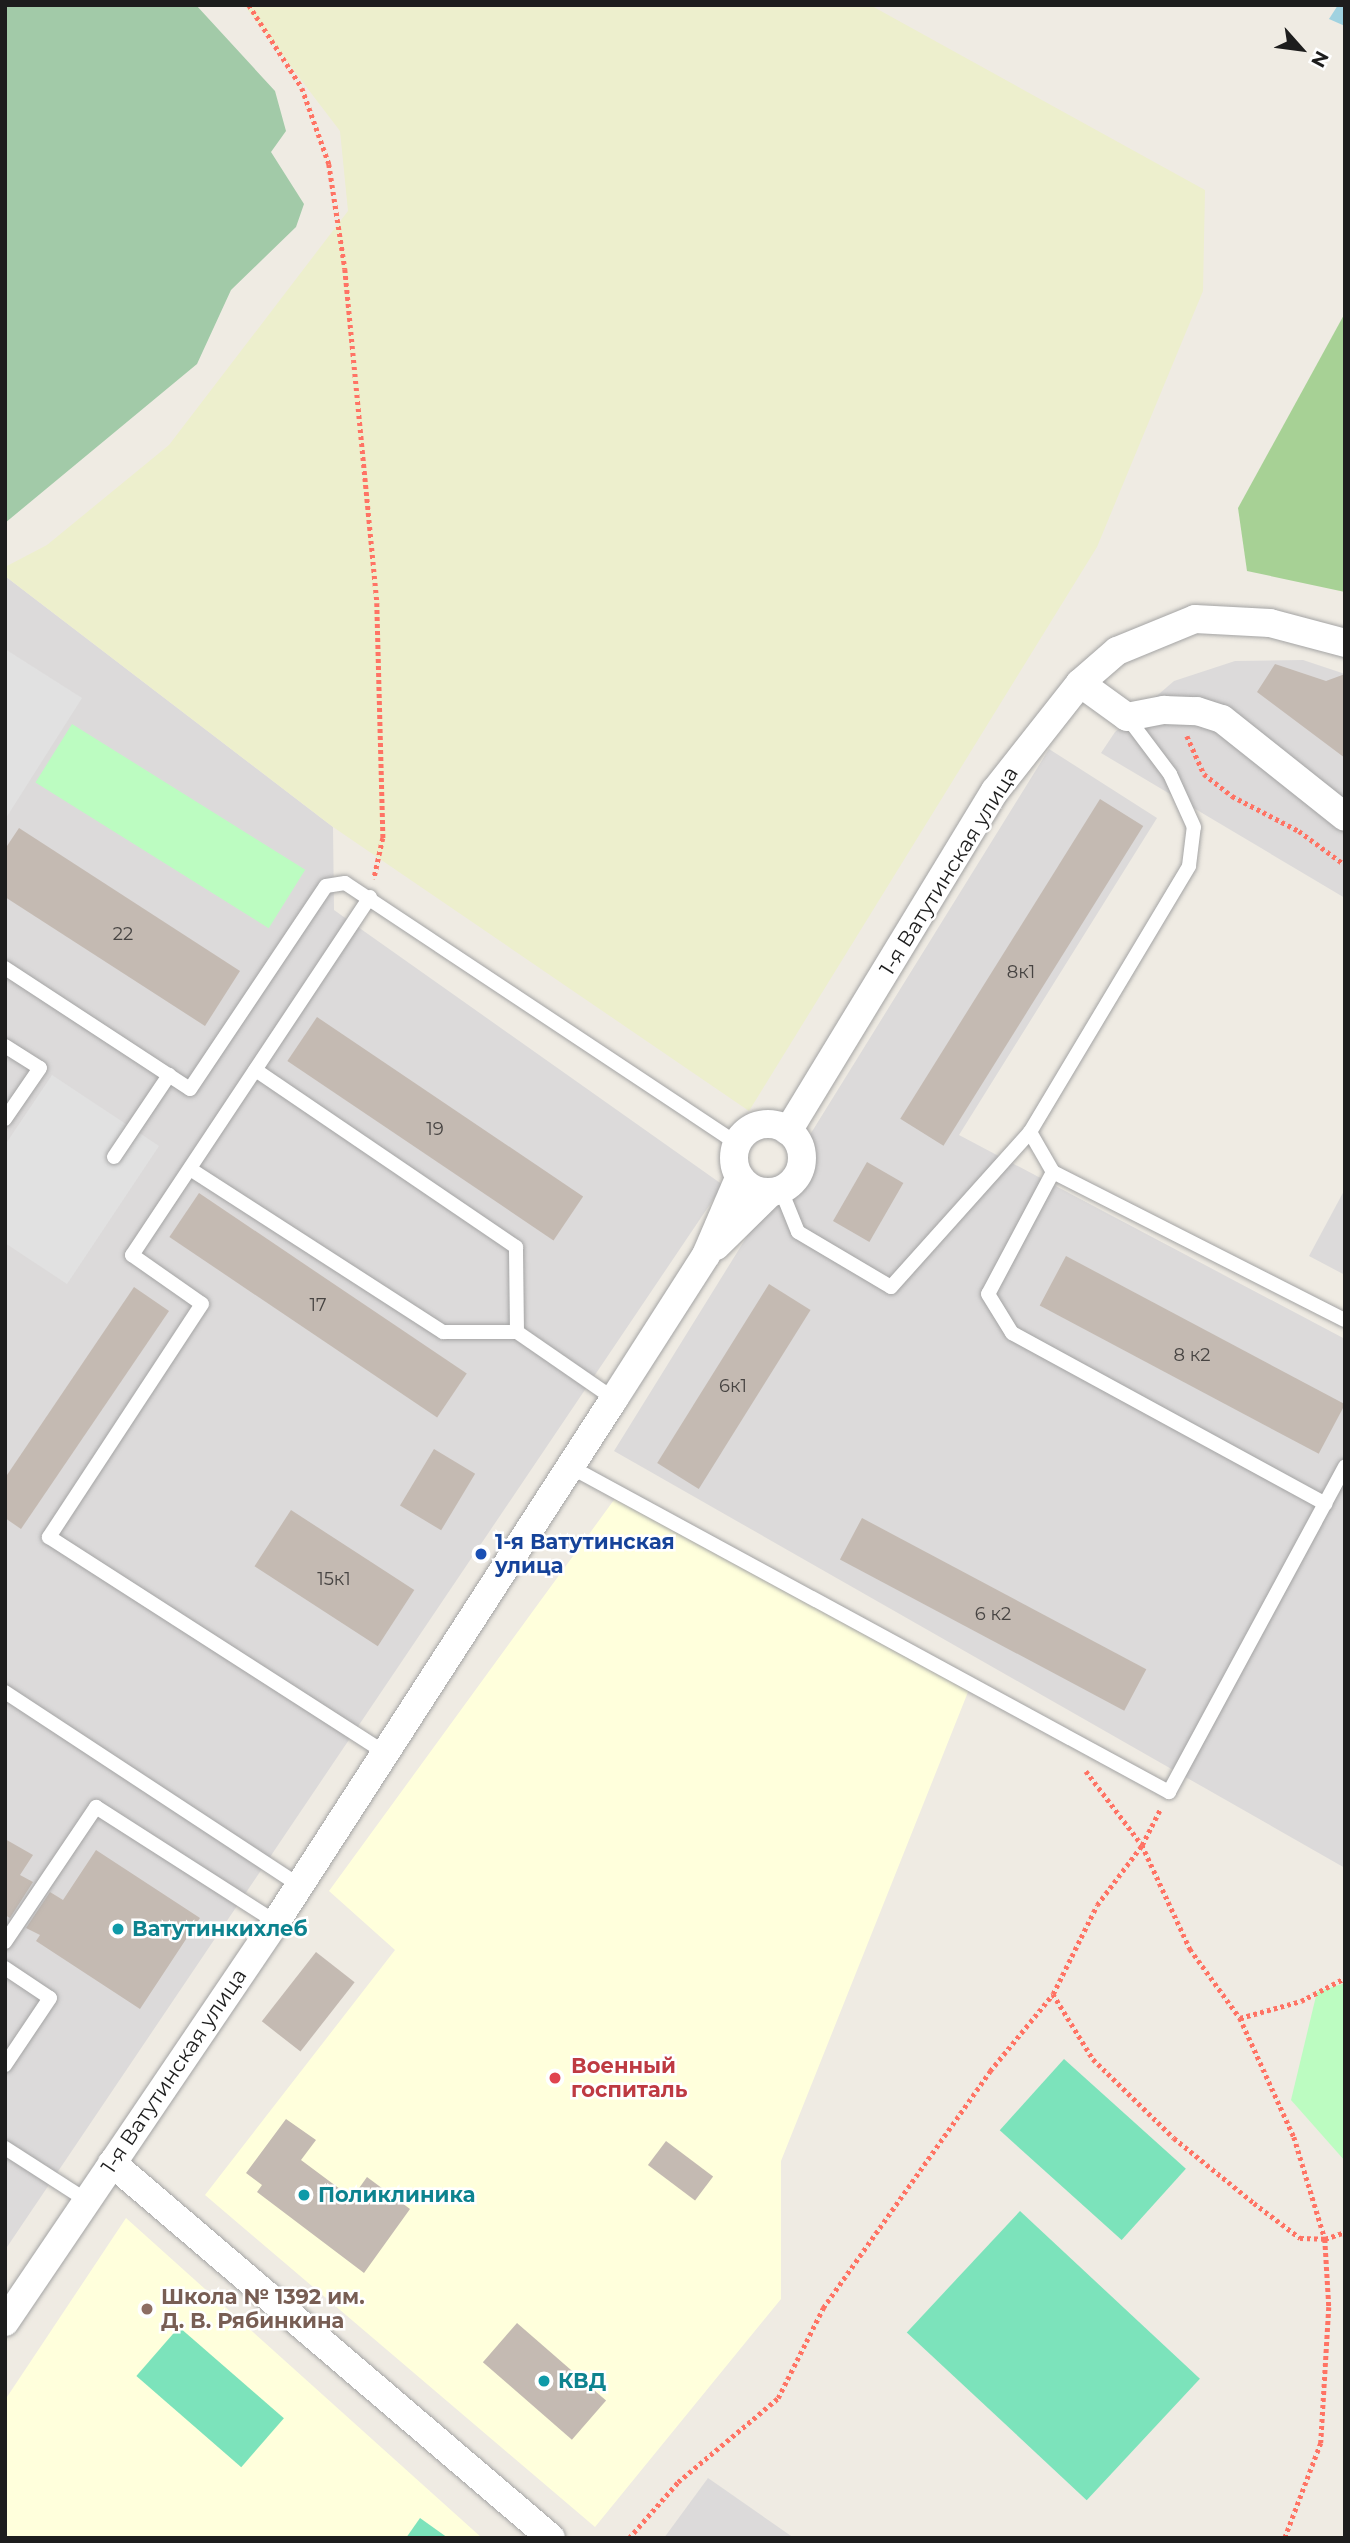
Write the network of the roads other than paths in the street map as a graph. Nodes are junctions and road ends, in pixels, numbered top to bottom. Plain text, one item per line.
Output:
1 (1345, 643) edge
2 (1080, 683) junction
3 (1127, 717) junction
4 (1345, 817) edge
5 (370, 897) junction
6 (5, 968) edge
7 (5, 1046) edge
8 (256, 1069) junction
9 (169, 1075) junction
10 (5, 1119) edge
11 (788, 1130) junction
12 (1030, 1132) junction
13 (737, 1143) junction
14 (114, 1157) dead end
15 (190, 1169) junction
16 (1053, 1172) junction
17 (739, 1178) junction
18 (776, 1192) junction
19 (706, 1255) junction
20 (1345, 1320) edge
21 (517, 1332) junction
22 (614, 1399) junction
23 (569, 1466) junction
24 (1345, 1466) edge
25 (1325, 1504) junction
26 (5, 1692) edge
27 (386, 1753) junction
28 (300, 1886) junction
29 (275, 1922) junction
30 (5, 1942) edge
31 (5, 1968) edge
32 (5, 2065) edge
33 (5, 2148) edge
34 (111, 2163) junction
35 (86, 2200) junction
36 (5, 2322) edge
37 (551, 2538) edge

1 - 2 street, 1-я Ватутинская улица
2 - 3 street
2 - 11 street, 1-я Ватутинская улица
3 - 4 street
3 - 12 lane
5 - 8 lane
5 - 9 lane
5 - 13 lane
6 - 9 lane
7 - 10 lane
8 - 15 lane
8 - 21 lane
9 - 14 lane
11 - 13 street
11 - 18 street
12 - 16 lane
12 - 18 lane
13 - 17 street
15 - 21 lane
15 - 27 lane
16 - 20 lane
16 - 25 lane
17 - 18 street
17 - 19 street, 1-я Ватутинская улица
18 - 19 street, 1-я Ватутинская улица
19 - 22 street, 1-я Ватутинская улица
21 - 22 lane
22 - 23 street, 1-я Ватутинская улица
23 - 25 lane
23 - 27 street, 1-я Ватутинская улица
24 - 25 lane
26 - 28 lane
27 - 28 street, 1-я Ватутинская улица
28 - 29 street, 1-я Ватутинская улица
29 - 30 lane
29 - 34 street, 1-я Ватутинская улица
31 - 32 lane
33 - 35 lane
34 - 35 street, 1-я Ватутинская улица
34 - 37 street
35 - 36 street, 1-я Ватутинская улица

